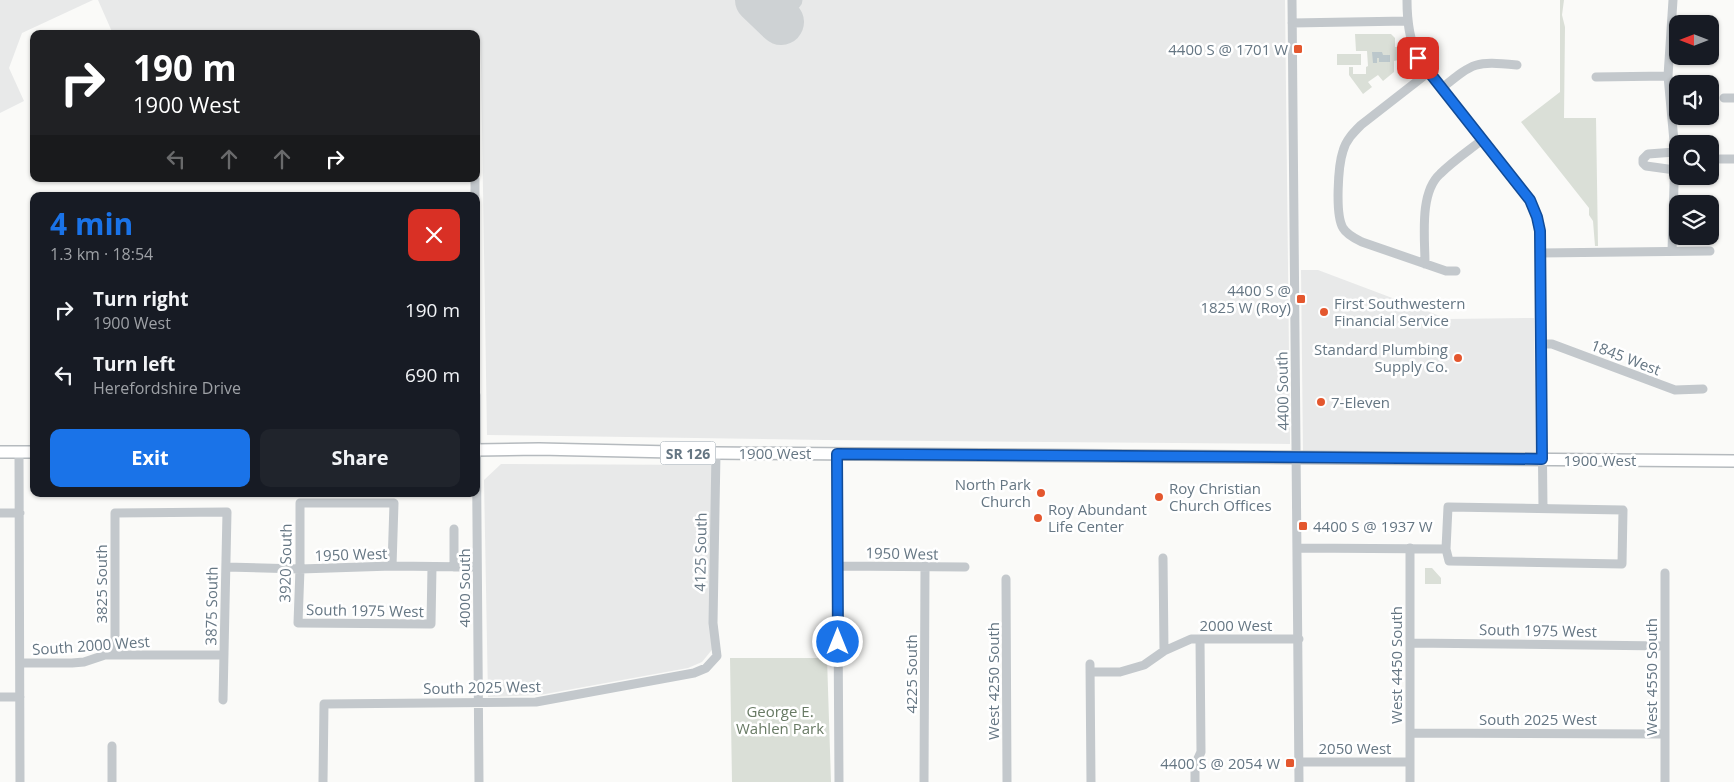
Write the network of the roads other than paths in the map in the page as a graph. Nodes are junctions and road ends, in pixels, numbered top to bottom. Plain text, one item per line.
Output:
1 (1292, 0) edge
2 (1407, 0) edge
3 (1673, 0) edge
4 (1407, 20) junction
5 (1292, 22) junction
6 (1517, 65) dead end
7 (1429, 72) junction
8 (1668, 76) junction
9 (1596, 77) dead end
10 (1442, 88) junction
11 (1724, 98) dead end
12 (1734, 98) edge
13 (1673, 135) edge
14 (1482, 140) junction
15 (1669, 152) edge
16 (1720, 159) dead end
17 (1734, 159) edge
18 (1669, 169) edge
19 (1674, 185) edge
20 (1672, 251) junction
21 (1710, 251) dead end
22 (1540, 253) junction
23 (1425, 264) junction
24 (1456, 271) dead end
25 (1541, 344) junction
26 (1703, 390) dead end
27 (480, 450) edge
28 (0, 452) edge
29 (19, 452) junction
30 (30, 452) edge
31 (716, 453) junction
32 (837, 454) junction
33 (1296, 458) junction
34 (1542, 459) junction
35 (1734, 461) edge
36 (477, 497) edge
37 (1543, 508) junction
38 (227, 512) joint
39 (0, 513) edge
40 (20, 513) junction
41 (454, 529) dead end
42 (1297, 548) junction
43 (1410, 548) junction
44 (1446, 549) junction
45 (1164, 558) dead end
46 (392, 566) junction
47 (838, 566) junction
48 (925, 566) junction
49 (226, 567) junction
50 (432, 567) junction
51 (454, 567) junction
52 (478, 567) junction
53 (965, 567) dead end
54 (300, 569) junction
55 (1665, 573) dead end
56 (1006, 579) dead end
57 (298, 623) joint
58 (1200, 639) junction
59 (1299, 639) junction
60 (1410, 643) junction
61 (1665, 646) junction
62 (716, 651) joint
63 (1164, 651) junction
64 (115, 655) junction
65 (224, 655) junction
66 (20, 663) junction
67 (0, 697) edge
68 (20, 697) junction
69 (223, 700) dead end
70 (478, 702) junction
71 (1410, 733) junction
72 (1665, 734) junction
73 (112, 746) dead end
74 (1299, 762) junction
75 (1410, 762) junction
76 (20, 782) edge
77 (112, 782) edge
78 (323, 782) edge
79 (479, 782) edge
80 (839, 782) edge
81 (924, 782) edge
82 (1007, 782) edge
83 (1091, 782) edge
84 (1195, 782) edge
85 (1299, 782) edge
86 (1410, 782) edge
87 (1666, 782) edge

1 - 5 street, 4400 South
2 - 4 street
3 - 8 street
4 - 5 street
4 - 7 street
5 - 33 street, 4400 South
6 - 10 street
7 - 10 street
7 - 23 street
8 - 9 street
8 - 13 street
10 - 14 street
11 - 12 street
14 - 22 street
14 - 23 street
15 - 18 street
16 - 17 street
19 - 20 street
20 - 21 street
20 - 22 street
22 - 25 street
23 - 24 street
25 - 26 street, 1845 West
25 - 34 street
27 - 31 main road, 1900 West / SR 126
28 - 29 main road
29 - 30 main road
29 - 40 street
31 - 32 main road, 1900 West / SR 126
31 - 62 street, 4125 South
32 - 33 main road, 1900 West / SR 126
32 - 47 street
33 - 34 main road, 1900 West / SR 126
33 - 42 street, 4400 South
34 - 35 main road, 1900 West / SR 126
34 - 37 street
36 - 52 street, 4000 South
37 - 44 street
37 - 44 street
38 - 49 street, 3875 South
38 - 64 street, 3825 South
39 - 40 street
40 - 66 street
41 - 51 street
42 - 43 street
42 - 59 street, 4400 South
43 - 44 street
43 - 60 street, West 4450 South
45 - 63 street
46 - 50 street, 1950 West
46 - 54 street, 1950 West
46 - 54 street, 3920 South
47 - 48 street, 1950 West
47 - 80 street
48 - 53 street, 1950 West
48 - 81 street, 4225 South
49 - 54 street, 1950 West
49 - 65 street, 3875 South
50 - 51 street, 1950 West
50 - 57 street, South 1975 West
51 - 52 street, 1950 West
52 - 70 street, 4000 South
54 - 57 street, 3920 South
55 - 61 street, West 4550 South
56 - 82 street, West 4250 South
58 - 59 street, 2000 West
58 - 63 street, 2000 West
58 - 84 street
59 - 74 street, 4400 South
60 - 61 street, South 1975 West
60 - 71 street, West 4450 South
61 - 72 street, West 4550 South
62 - 70 street, South 2025 West
63 - 83 street, 2000 West
64 - 65 street, South 2000 West
64 - 66 street, South 2000 West
65 - 69 street, 3875 South
66 - 68 street
67 - 68 street
68 - 76 street
70 - 78 street, South 2025 West
70 - 79 street, 4000 South
71 - 72 street, South 2025 West
71 - 75 street, West 4450 South
72 - 87 street, West 4550 South
73 - 77 street
74 - 75 street, 2050 West
74 - 85 street, 4400 South
75 - 86 street, West 4450 South

